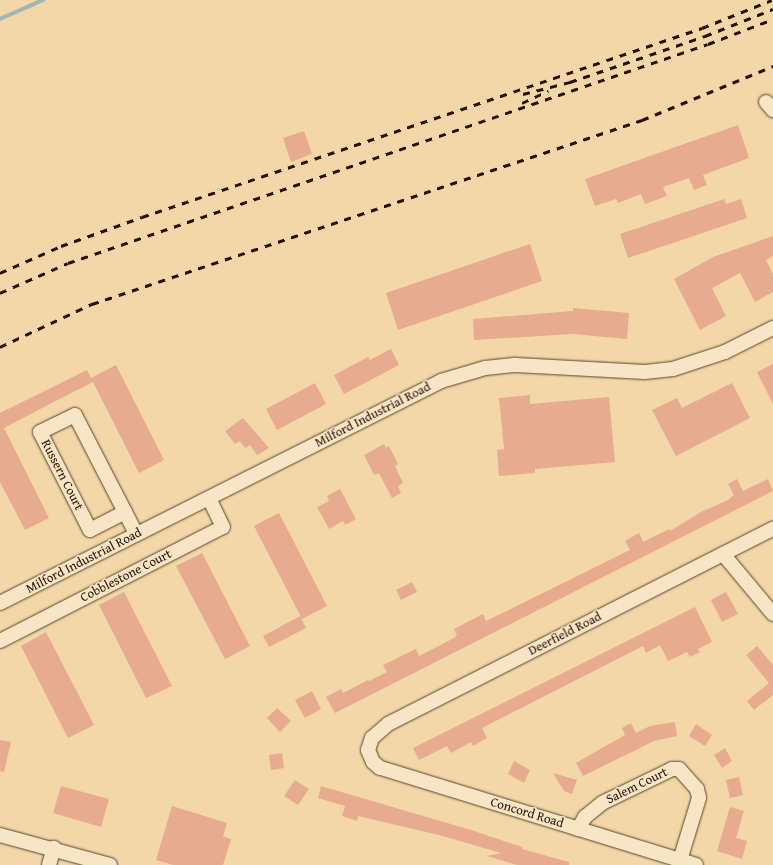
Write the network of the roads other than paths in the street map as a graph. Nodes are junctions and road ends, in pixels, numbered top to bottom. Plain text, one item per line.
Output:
1 (773, 328) edge
2 (209, 498) junction
3 (125, 512) junction
4 (773, 529) edge
5 (136, 534) junction
6 (723, 554) junction
7 (0, 603) edge
8 (773, 614) edge
9 (0, 641) edge
10 (368, 750) joint
11 (578, 829) junction
12 (0, 835) edge
13 (54, 848) junction
14 (680, 860) junction
15 (49, 865) edge
16 (110, 865) edge
17 (696, 865) edge

1 - 2 street, Milford Industrial Road
2 - 5 street, Milford Industrial Road
2 - 9 street, Cobblestone Court
3 - 3 street, Russern Court
3 - 5 street, Russern Court
4 - 6 street, Deerfield Road
5 - 7 street, Milford Industrial Road
6 - 8 street
6 - 10 street, Deerfield Road
10 - 11 street, Concord Road
11 - 14 street, Concord Road
11 - 14 street, Salem Court
12 - 13 street
13 - 15 street
13 - 16 street
14 - 17 street, Concord Road

